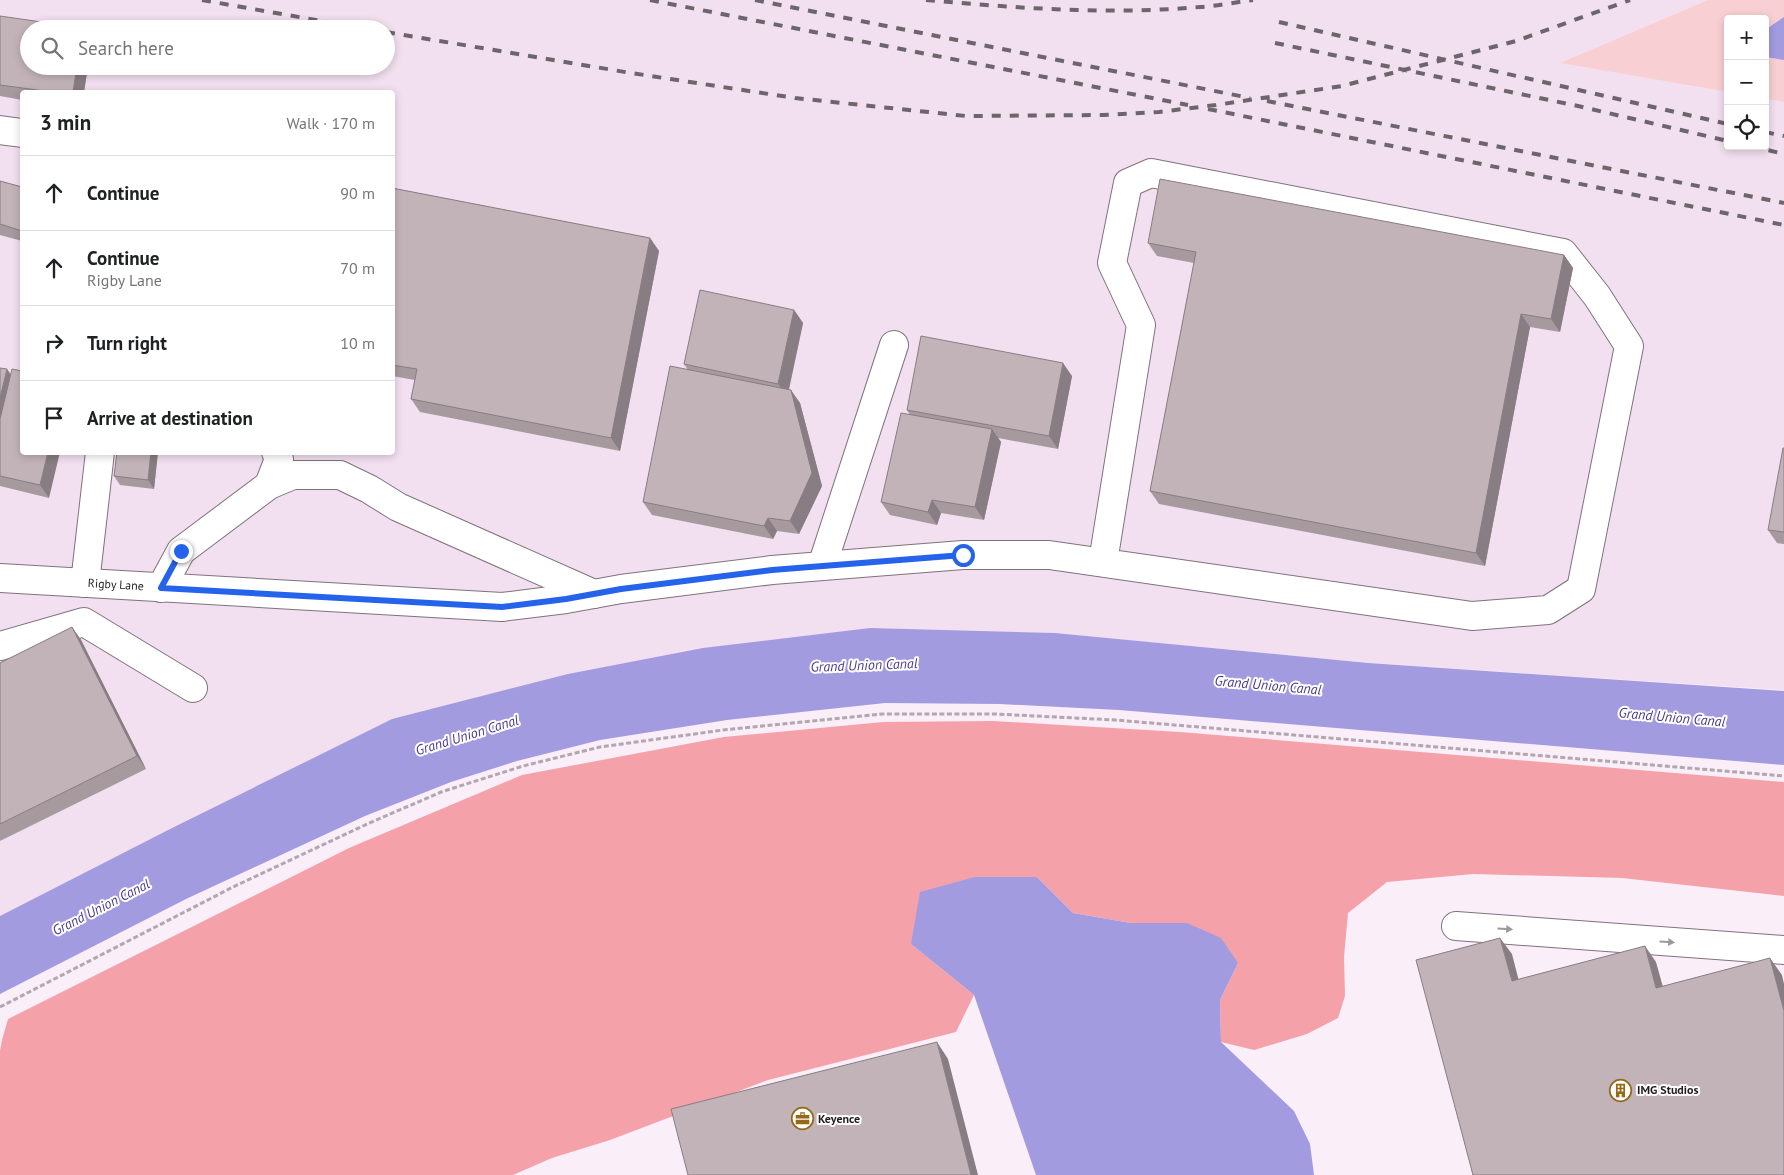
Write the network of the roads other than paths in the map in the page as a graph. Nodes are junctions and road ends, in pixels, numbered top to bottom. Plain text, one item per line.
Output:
1 (0, 130) edge
2 (20, 133) edge
3 (894, 346) dead end
4 (100, 455) edge
5 (277, 455) edge
6 (269, 485) junction
7 (1103, 562) junction
8 (822, 566) junction
9 (0, 578) edge
10 (85, 583) junction
11 (161, 588) junction
12 (594, 594) junction
13 (0, 646) edge
14 (193, 688) dead end
15 (1456, 926) dead end
16 (1784, 950) edge

1 - 2 street
3 - 8 street
4 - 10 street
5 - 6 street
6 - 11 street
6 - 12 street
7 - 7 street, Rigby Lane
7 - 8 street, Rigby Lane
8 - 12 street, Rigby Lane
9 - 10 street, Rigby Lane
10 - 11 street, Rigby Lane
11 - 12 street, Rigby Lane
13 - 14 street
15 -> 16 street

